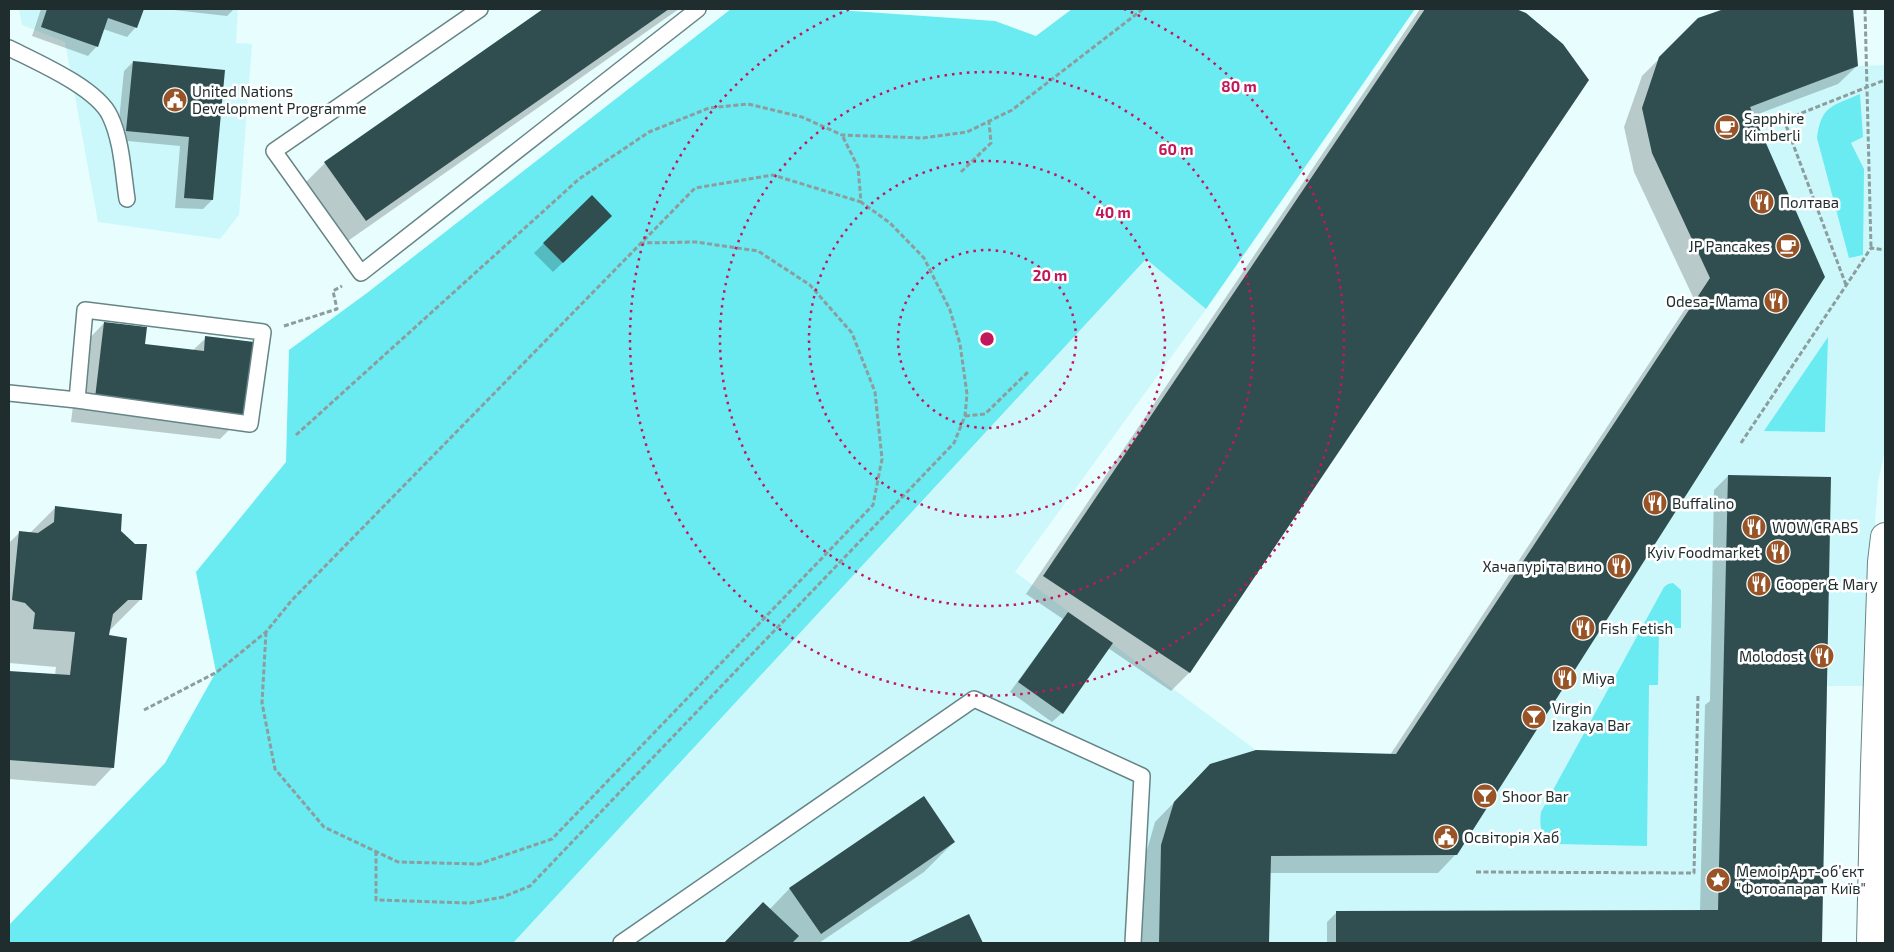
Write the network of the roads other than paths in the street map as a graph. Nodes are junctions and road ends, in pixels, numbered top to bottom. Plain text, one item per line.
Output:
1 (480, 9) edge
2 (698, 9) edge
3 (9, 48) edge
4 (127, 200) dead end
5 (9, 393) edge
6 (77, 400) junction
7 (1885, 537) edge
8 (621, 943) edge
9 (1133, 943) edge
10 (1871, 943) edge

1 - 2 lane
3 - 4 lane
5 - 6 lane
6 - 6 lane
7 - 10 main road
8 - 9 lane

